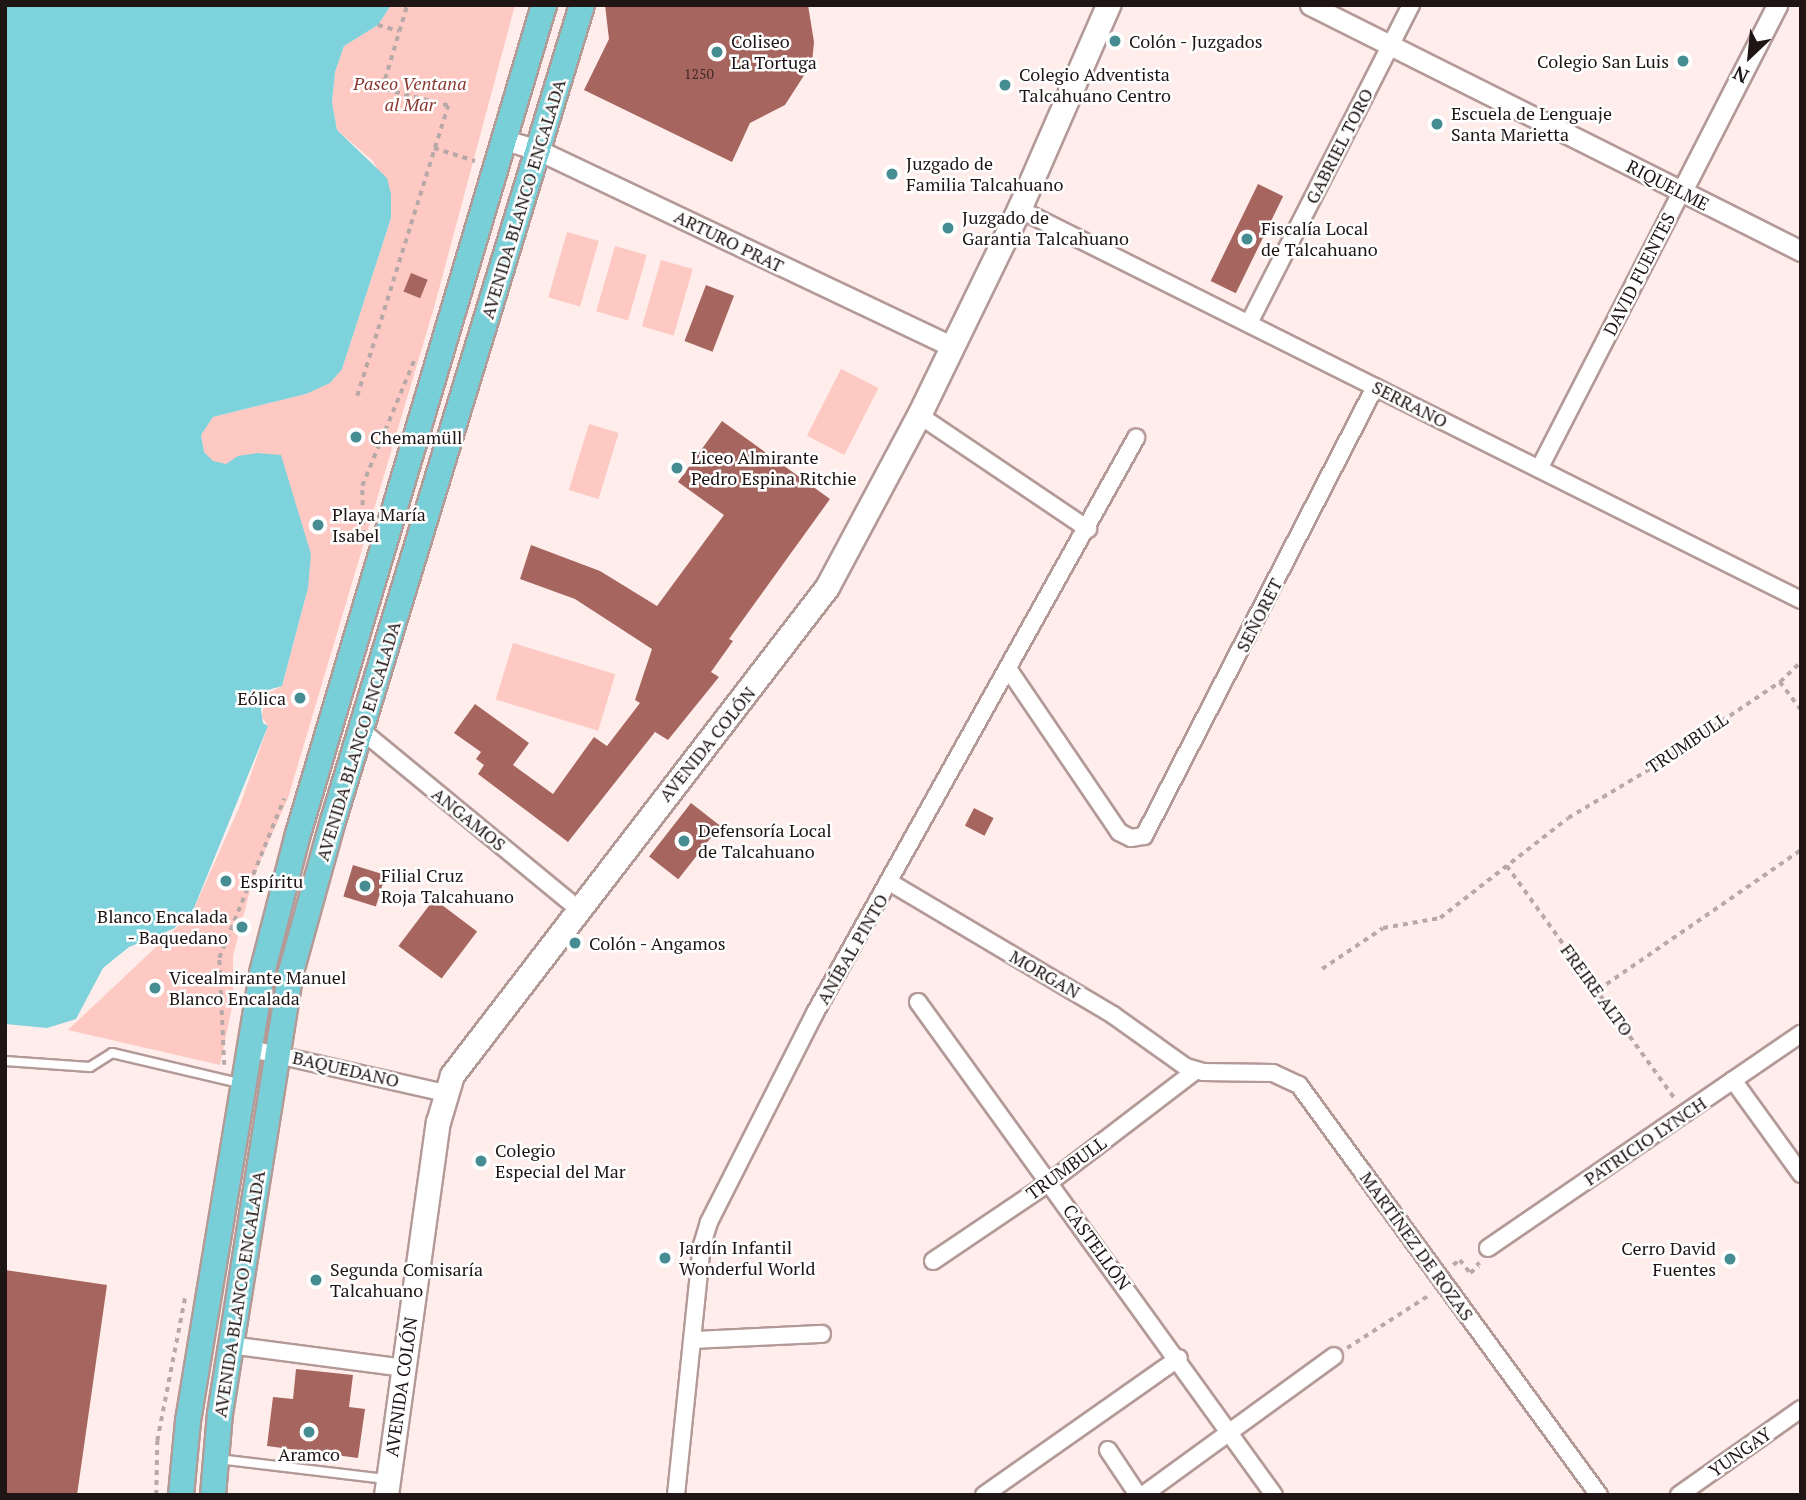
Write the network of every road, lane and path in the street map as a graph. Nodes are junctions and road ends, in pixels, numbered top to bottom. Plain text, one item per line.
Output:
1 (407, 5) edge
2 (544, 5) edge
3 (582, 5) edge
4 (1108, 5) edge
5 (1310, 5) edge
6 (1410, 5) edge
7 (1777, 5) edge
8 (378, 25) dead end
9 (399, 32) junction
10 (1390, 45) junction
11 (505, 140) junction
12 (434, 148) junction
13 (538, 150) junction
14 (497, 167) junction
15 (1682, 191) junction
16 (1018, 209) junction
17 (1801, 251) edge
18 (1249, 323) junction
19 (952, 347) junction
20 (1375, 387) junction
21 (357, 396) dead end
22 (919, 415) junction
23 (1136, 438) dead end
24 (1539, 469) junction
25 (1088, 529) junction
26 (1801, 600) edge
27 (1801, 662) edge
28 (1009, 670) junction
29 (1780, 682) junction
30 (1801, 710) edge
31 (361, 730) junction
32 (1801, 850) edge
33 (1507, 866) junction
34 (891, 883) junction
35 (577, 908) junction
36 (1322, 969) dead end
37 (1598, 991) junction
38 (918, 1002) dead end
39 (1801, 1034) edge
40 (247, 1048) junction
41 (275, 1052) junction
42 (5, 1061) edge
43 (1195, 1071) junction
44 (1733, 1080) junction
45 (242, 1083) junction
46 (445, 1093) junction
47 (1685, 1113) junction
48 (1801, 1174) edge
49 (1050, 1182) junction
50 (1488, 1248) dead end
51 (1474, 1258) dead end
52 (933, 1261) dead end
53 (1445, 1285) junction
54 (822, 1334) dead end
55 (694, 1340) junction
56 (230, 1345) junction
57 (1334, 1356) joint
58 (1179, 1358) junction
59 (404, 1368) junction
60 (1801, 1409) edge
61 (1230, 1432) junction
62 (1108, 1450) dead end
63 (214, 1459) junction
64 (387, 1487) edge
65 (992, 1493) edge
66 (181, 1495) edge
67 (213, 1495) edge
68 (676, 1495) edge
69 (1138, 1495) edge
70 (1143, 1495) edge
71 (1273, 1495) edge
72 (1599, 1495) edge
73 (1679, 1495) edge

1 - 9 path
2 - 11 main road, AVENIDA BLANCO ENCALADA
3 - 13 main road, AVENIDA BLANCO ENCALADA
4 - 16 main road, AVENIDA COLÓN
5 - 10 street, RIQUELME
6 - 10 street, GABRIEL TORO
7 - 15 street, DAVID FUENTES
8 - 9 path
9 - 12 path
10 - 15 street, RIQUELME
10 - 18 street, GABRIEL TORO
11 - 13 street, ARTURO PRAT
11 - 14 main road, AVENIDA BLANCO ENCALADA
12 - 14 path
12 - 21 path
13 - 19 street, ARTURO PRAT
13 - 31 main road, AVENIDA BLANCO ENCALADA
14 - 40 main road, AVENIDA BLANCO ENCALADA
15 - 17 street, RIQUELME
15 - 24 street, DAVID FUENTES
16 - 18 street, SERRANO
16 - 19 main road, AVENIDA COLÓN
18 - 20 street, SERRANO
19 - 22 main road, AVENIDA COLÓN
20 - 24 street, SERRANO
20 - 28 street, SEÑORET
22 - 25 street
22 - 35 main road, AVENIDA COLÓN
23 - 25 street, ANÍBAL PINTO
24 - 26 street, SERRANO
25 - 28 street, ANÍBAL PINTO
27 - 29 path, TRUMBULL
28 - 34 street, ANÍBAL PINTO
29 - 30 path
29 - 33 path, TRUMBULL
31 - 35 street, ANGAMOS
31 - 41 main road, AVENIDA BLANCO ENCALADA
32 - 37 path
33 - 36 path, TRUMBULL
33 - 37 path, FREIRE ALTO
34 - 43 street, MORGAN
34 - 55 street, ANÍBAL PINTO
35 - 46 main road, AVENIDA COLÓN
37 - 47 path, FREIRE ALTO
38 - 49 street, CASTELLÓN
39 - 44 street, PATRICIO LYNCH
40 - 41 street, BAQUEDANO
40 - 45 main road, AVENIDA BLANCO ENCALADA
41 - 46 street, BAQUEDANO
41 - 56 main road, AVENIDA BLANCO ENCALADA
42 - 45 lane
43 - 49 street, TRUMBULL
43 - 53 street, MARTÍNEZ DE ROZAS
44 - 47 street, PATRICIO LYNCH
44 - 48 street
45 - 66 main road, AVENIDA BLANCO ENCALADA
46 - 59 main road, AVENIDA COLÓN
47 - 50 street, PATRICIO LYNCH
49 - 52 street, TRUMBULL
49 - 58 street, CASTELLÓN
51 - 53 path
53 - 57 path
53 - 72 street, MARTÍNEZ DE ROZAS
54 - 55 street
55 - 68 street, ANÍBAL PINTO
56 - 59 street
56 - 63 main road, AVENIDA BLANCO ENCALADA
57 - 61 street
58 - 61 street, CASTELLÓN
58 - 65 street
59 - 64 main road, AVENIDA COLÓN
60 - 73 street, YUNGAY
61 - 70 street
61 - 71 street, CASTELLÓN
62 - 69 street
63 - 64 lane
63 - 67 main road, AVENIDA BLANCO ENCALADA

